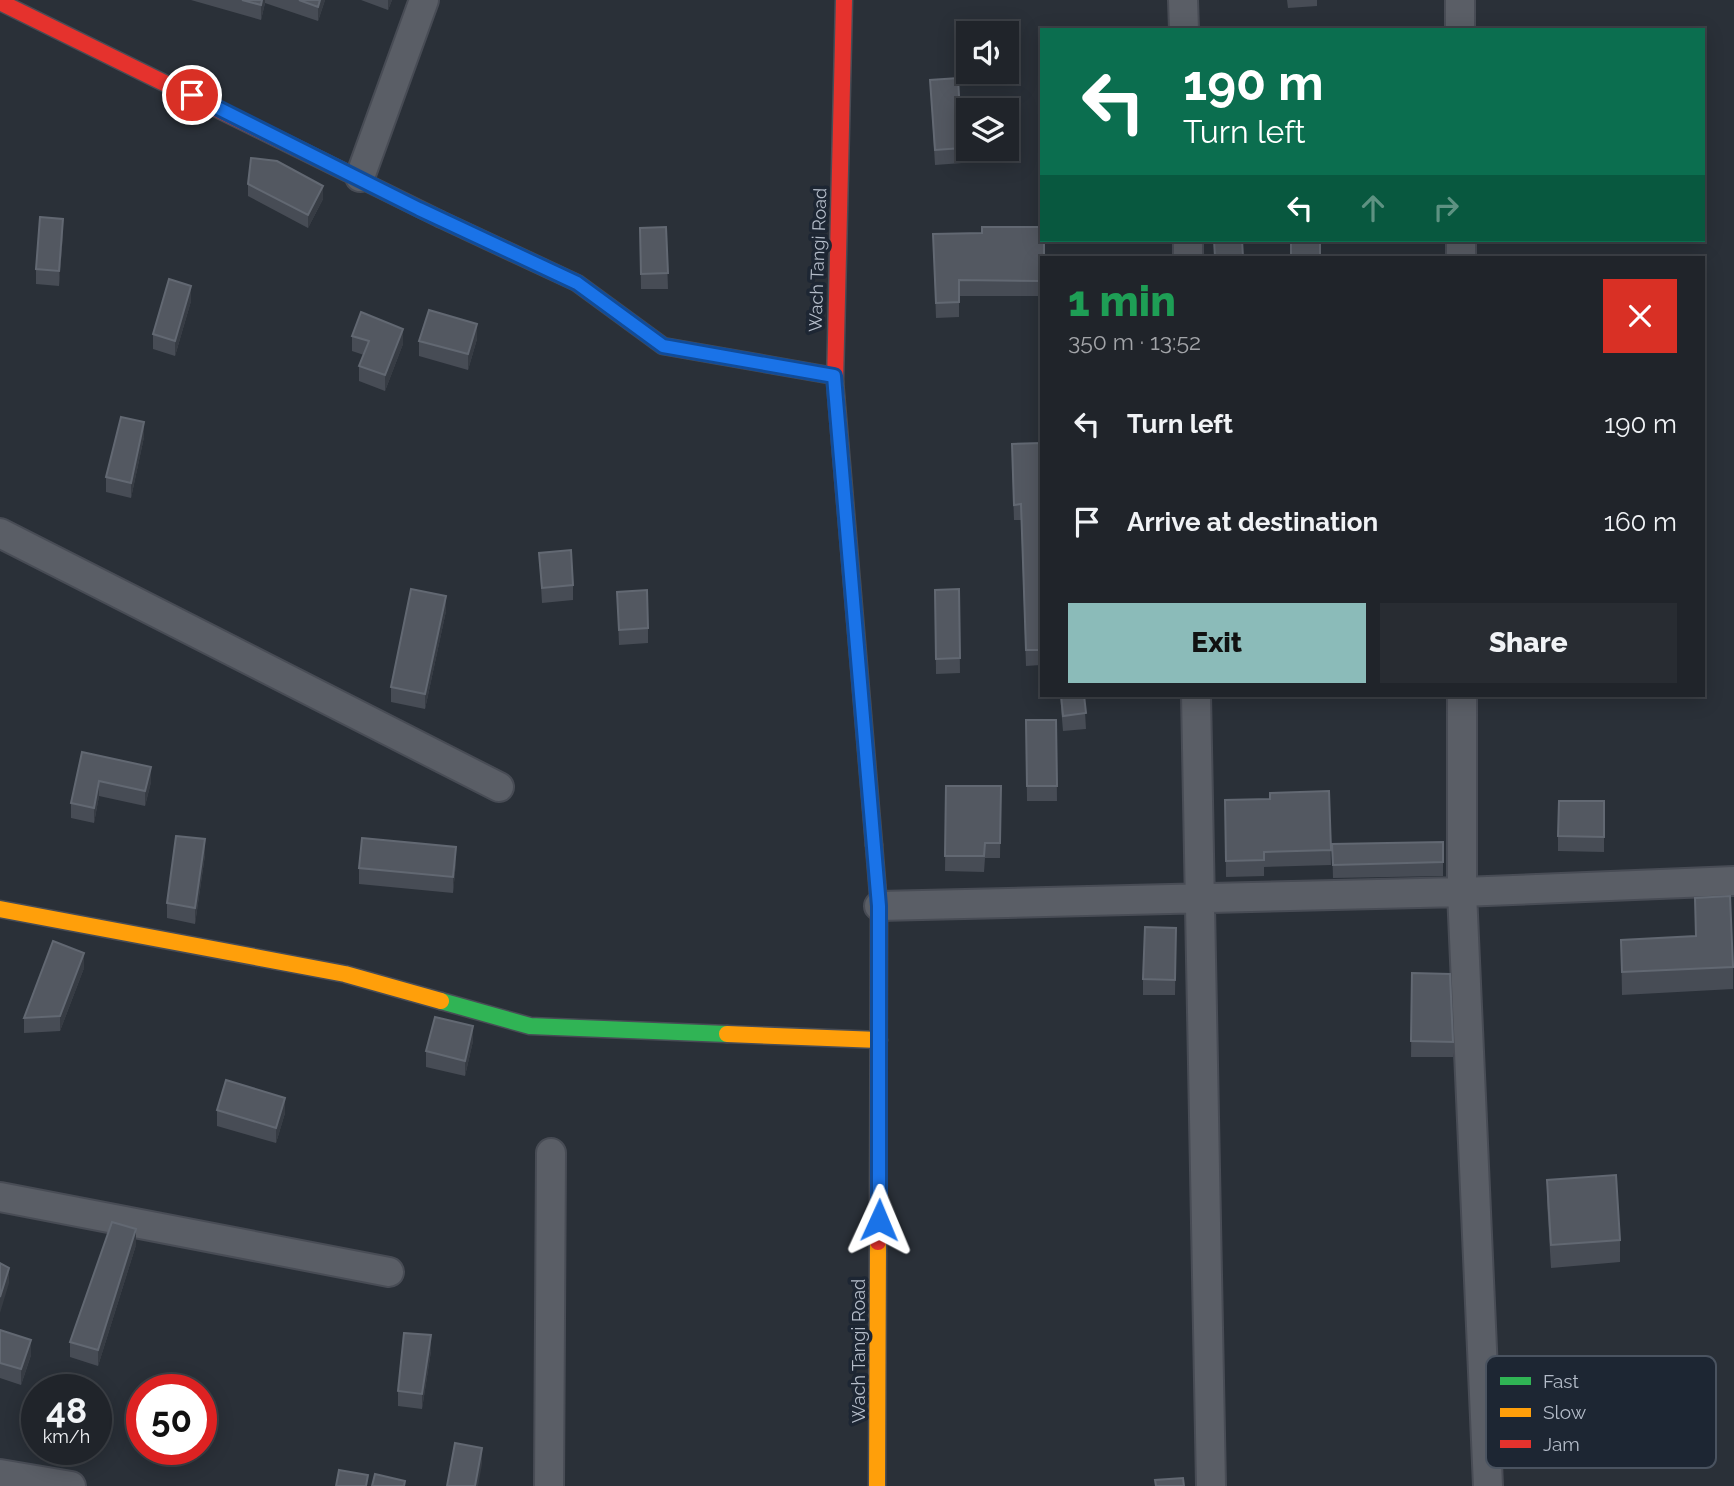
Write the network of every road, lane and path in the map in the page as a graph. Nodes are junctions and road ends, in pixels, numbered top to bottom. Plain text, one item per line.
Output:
1 (424, 0) edge
2 (844, 0) edge
3 (1183, 0) edge
4 (1460, 0) edge
5 (0, 2) edge
6 (1184, 28) edge
7 (1460, 28) edge
8 (359, 177) junction
9 (834, 376) junction
10 (0, 533) edge
11 (1196, 697) edge
12 (1461, 697) edge
13 (499, 787) dead end
14 (1734, 881) edge
15 (1462, 892) junction
16 (1200, 896) junction
17 (879, 906) junction
18 (0, 909) edge
19 (879, 1040) junction
20 (551, 1153) dead end
21 (0, 1197) edge
22 (389, 1272) dead end
23 (1486, 1440) edge
24 (1487, 1468) edge
25 (0, 1474) edge
26 (71, 1486) edge
27 (549, 1486) edge
28 (877, 1486) edge
29 (1212, 1486) edge
30 (1488, 1486) edge

1 - 8 street
2 - 9 street, Wach Tangi Road
3 - 6 street
4 - 7 street
5 - 8 street
8 - 9 street
9 - 17 street, Wach Tangi Road
10 - 13 street
11 - 16 street
12 - 15 street
14 - 15 street
15 - 16 street
15 - 23 street
16 - 17 street
16 - 29 street
17 - 19 street, Wach Tangi Road
18 - 19 street
19 - 28 street, Wach Tangi Road
20 - 27 street
21 - 22 street
24 - 30 street
25 - 26 street

